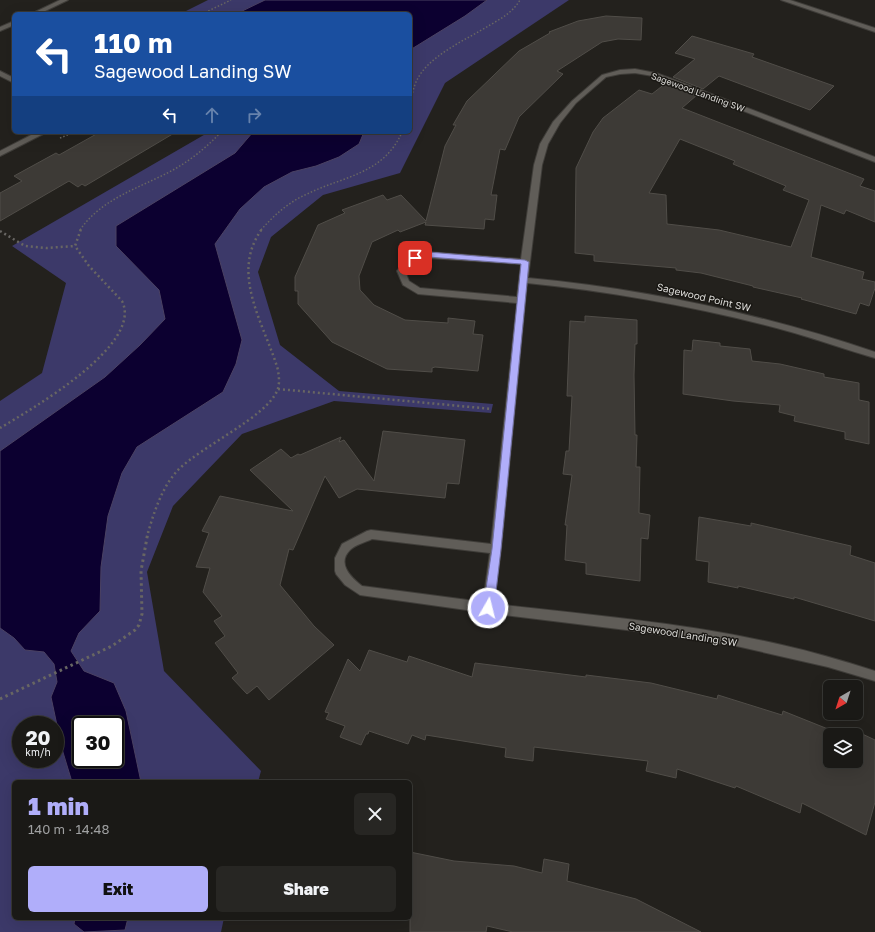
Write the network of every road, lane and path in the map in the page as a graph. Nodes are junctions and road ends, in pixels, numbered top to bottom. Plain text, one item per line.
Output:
1 (65, 0) edge
2 (231, 0) edge
3 (520, 0) edge
4 (784, 0) edge
5 (38, 12) edge
6 (206, 12) edge
7 (12, 24) edge
8 (0, 29) edge
9 (875, 30) edge
10 (0, 73) edge
11 (12, 80) edge
12 (412, 97) edge
13 (39, 134) edge
14 (219, 134) edge
15 (401, 134) edge
16 (0, 154) edge
17 (875, 160) edge
18 (0, 231) edge
19 (75, 246) junction
20 (525, 262) junction
21 (524, 280) junction
22 (521, 300) junction
23 (875, 355) edge
24 (278, 389) junction
25 (510, 411) junction
26 (0, 428) edge
27 (496, 549) junction
28 (488, 608) junction
29 (875, 676) edge
30 (0, 699) edge

1 - 5 street
2 - 6 path
3 - 12 path
4 - 9 street
7 - 8 street
10 - 11 street
13 - 16 street
14 - 19 path
15 - 24 path
17 - 20 street, Sagewood Landing SW
18 - 19 path
19 - 26 path
20 - 21 street, Sagewood Landing SW
20 - 22 street
21 - 22 street, Sagewood Landing SW
21 - 23 street, Sagewood Point SW
22 - 25 street, Sagewood Landing SW
24 - 25 path
24 - 30 path
25 - 27 street, Sagewood Landing SW
27 - 28 street, Sagewood Landing SW
27 - 28 street, Sagewood Landing SW
28 - 29 street, Sagewood Landing SW

